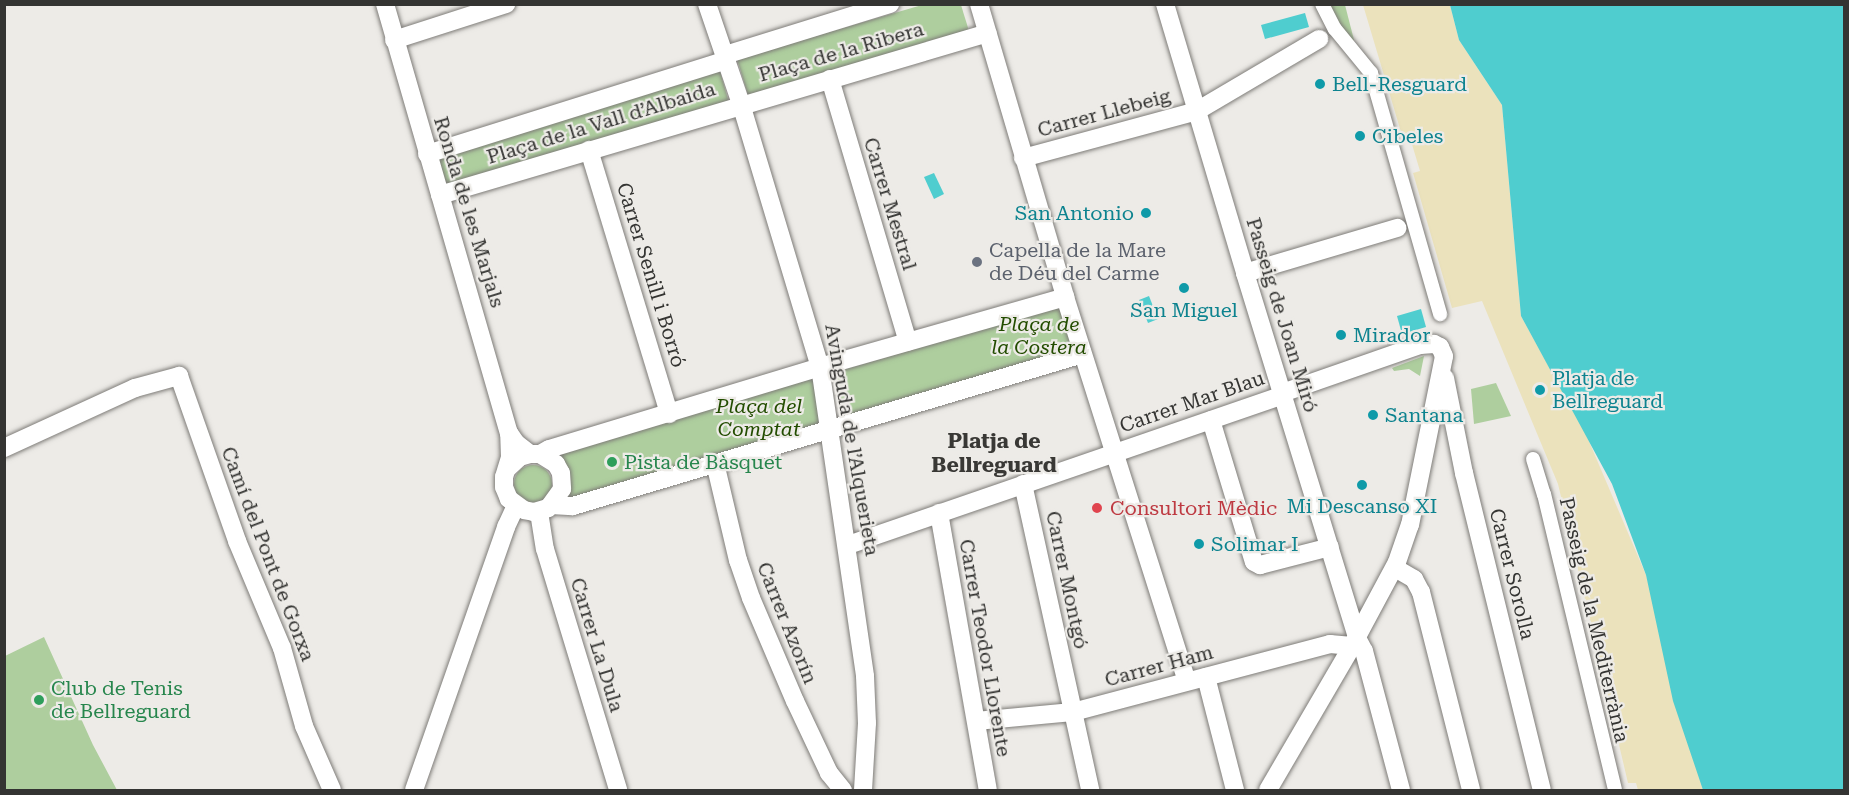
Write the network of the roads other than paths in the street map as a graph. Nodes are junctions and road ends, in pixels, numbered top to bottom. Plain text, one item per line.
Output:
1 (385, 4) edge
2 (506, 4) edge
3 (707, 4) edge
4 (890, 4) edge
5 (979, 4) edge
6 (1165, 4) edge
7 (1322, 4) edge
8 (1335, 29) junction
9 (987, 33) junction
10 (1319, 39) joint
11 (394, 40) junction
12 (726, 58) junction
13 (830, 79) junction
14 (741, 104) junction
15 (1197, 111) junction
16 (589, 150) junction
17 (427, 154) junction
18 (1023, 158) junction
19 (440, 195) junction
20 (1405, 225) junction
21 (1245, 273) junction
22 (1065, 297) junction
23 (1440, 314) dead end
24 (908, 342) junction
25 (1434, 344) joint
26 (1083, 354) junction
27 (820, 367) junction
28 (1443, 367) junction
29 (1283, 394) junction
30 (669, 414) junction
31 (1211, 420) junction
32 (831, 430) junction
33 (509, 433) junction
34 (4, 448) edge
35 (1116, 452) junction
36 (535, 454) junction
37 (1533, 459) dead end
38 (715, 463) junction
39 (507, 469) junction
40 (1023, 484) junction
41 (516, 506) junction
42 (545, 508) junction
43 (939, 513) junction
44 (848, 545) junction
45 (1330, 547) junction
46 (1395, 568) junction
47 (1355, 642) junction
48 (1206, 677) junction
49 (1187, 681) junction
50 (1073, 712) junction
51 (976, 721) junction
52 (332, 790) edge
53 (414, 790) edge
54 (618, 790) edge
55 (843, 790) edge
56 (863, 790) edge
57 (988, 790) edge
58 (1090, 790) edge
59 (1235, 790) edge
60 (1268, 790) edge
61 (1401, 790) edge
62 (1471, 790) edge
63 (1542, 790) edge
64 (1615, 790) edge

1 - 11 street, Ronda de les Marjals
2 - 11 street
3 - 12 street, Avinguda de l’Alquerieta
4 - 12 street, Plaça de la Ribera
5 - 9 street
6 - 15 street, Passeig de Joan Miró
7 - 8 street
8 - 10 street
8 - 20 street
9 - 13 street, Plaça de la Ribera
9 - 18 street
10 - 15 street, Carrer Llebeig
11 - 17 street, Ronda de les Marjals
12 - 14 street, Avinguda de l’Alquerieta
12 - 17 street, Plaça de la Vall d’Albaida
13 - 14 street, Plaça de la Ribera
13 - 24 street, Carrer Mestral
14 - 16 street, Plaça de la Vall d’Albaida
14 - 27 street, Avinguda de l’Alquerieta
15 - 18 street, Carrer Llebeig
15 - 21 street, Passeig de Joan Miró
16 - 19 street, Plaça de la Vall d’Albaida
16 - 30 street, Carrer Senill i Borró
17 - 19 street, Ronda de les Marjals
18 - 22 street
19 - 33 street, Ronda de les Marjals
20 - 21 street
20 - 23 street
21 - 29 street, Passeig de Joan Miró
22 - 24 street
22 - 26 street
24 - 27 street
25 - 28 street, Carrer Sorolla
25 - 29 street, Carrer Mar Blau
26 - 32 street
26 - 35 street
27 - 30 street
27 - 32 street, Avinguda de l’Alquerieta
28 - 46 street
28 - 63 street, Carrer Sorolla
29 - 31 street, Carrer Mar Blau
29 - 45 street, Passeig de Joan Miró
30 - 36 street
31 - 35 street, Carrer Mar Blau
31 - 45 street
32 - 38 street
32 - 44 street, Avinguda de l’Alquerieta
33 - 36 street
33 - 39 street
34 - 52 street, Camí del Pont de Gorxa
35 - 40 street, Carrer Mar Blau
35 - 49 street
36 - 39 street
36 - 42 street
37 - 64 street, Passeig de la Mediterrània
38 - 42 street
38 - 55 street, Carrer Azorín
39 - 41 street
40 - 43 street, Carrer Mar Blau
40 - 50 street, Carrer Montgó
41 - 42 street
41 - 53 street
42 - 54 street, Carrer La Dula
43 - 44 street, Carrer Mar Blau
43 - 51 street, Carrer Teodor Llorente
44 - 56 street, Avinguda de l’Alquerieta
45 - 47 street, Passeig de Joan Miró
46 - 47 street
46 - 62 street
47 - 48 street, Carrer Ham
47 - 60 street
47 - 61 street, Passeig de Joan Miró
48 - 49 street, Carrer Ham
48 - 59 street
49 - 50 street, Carrer Ham
50 - 51 street, Carrer Ham
50 - 58 street, Carrer Montgó
51 - 57 street, Carrer Teodor Llorente

